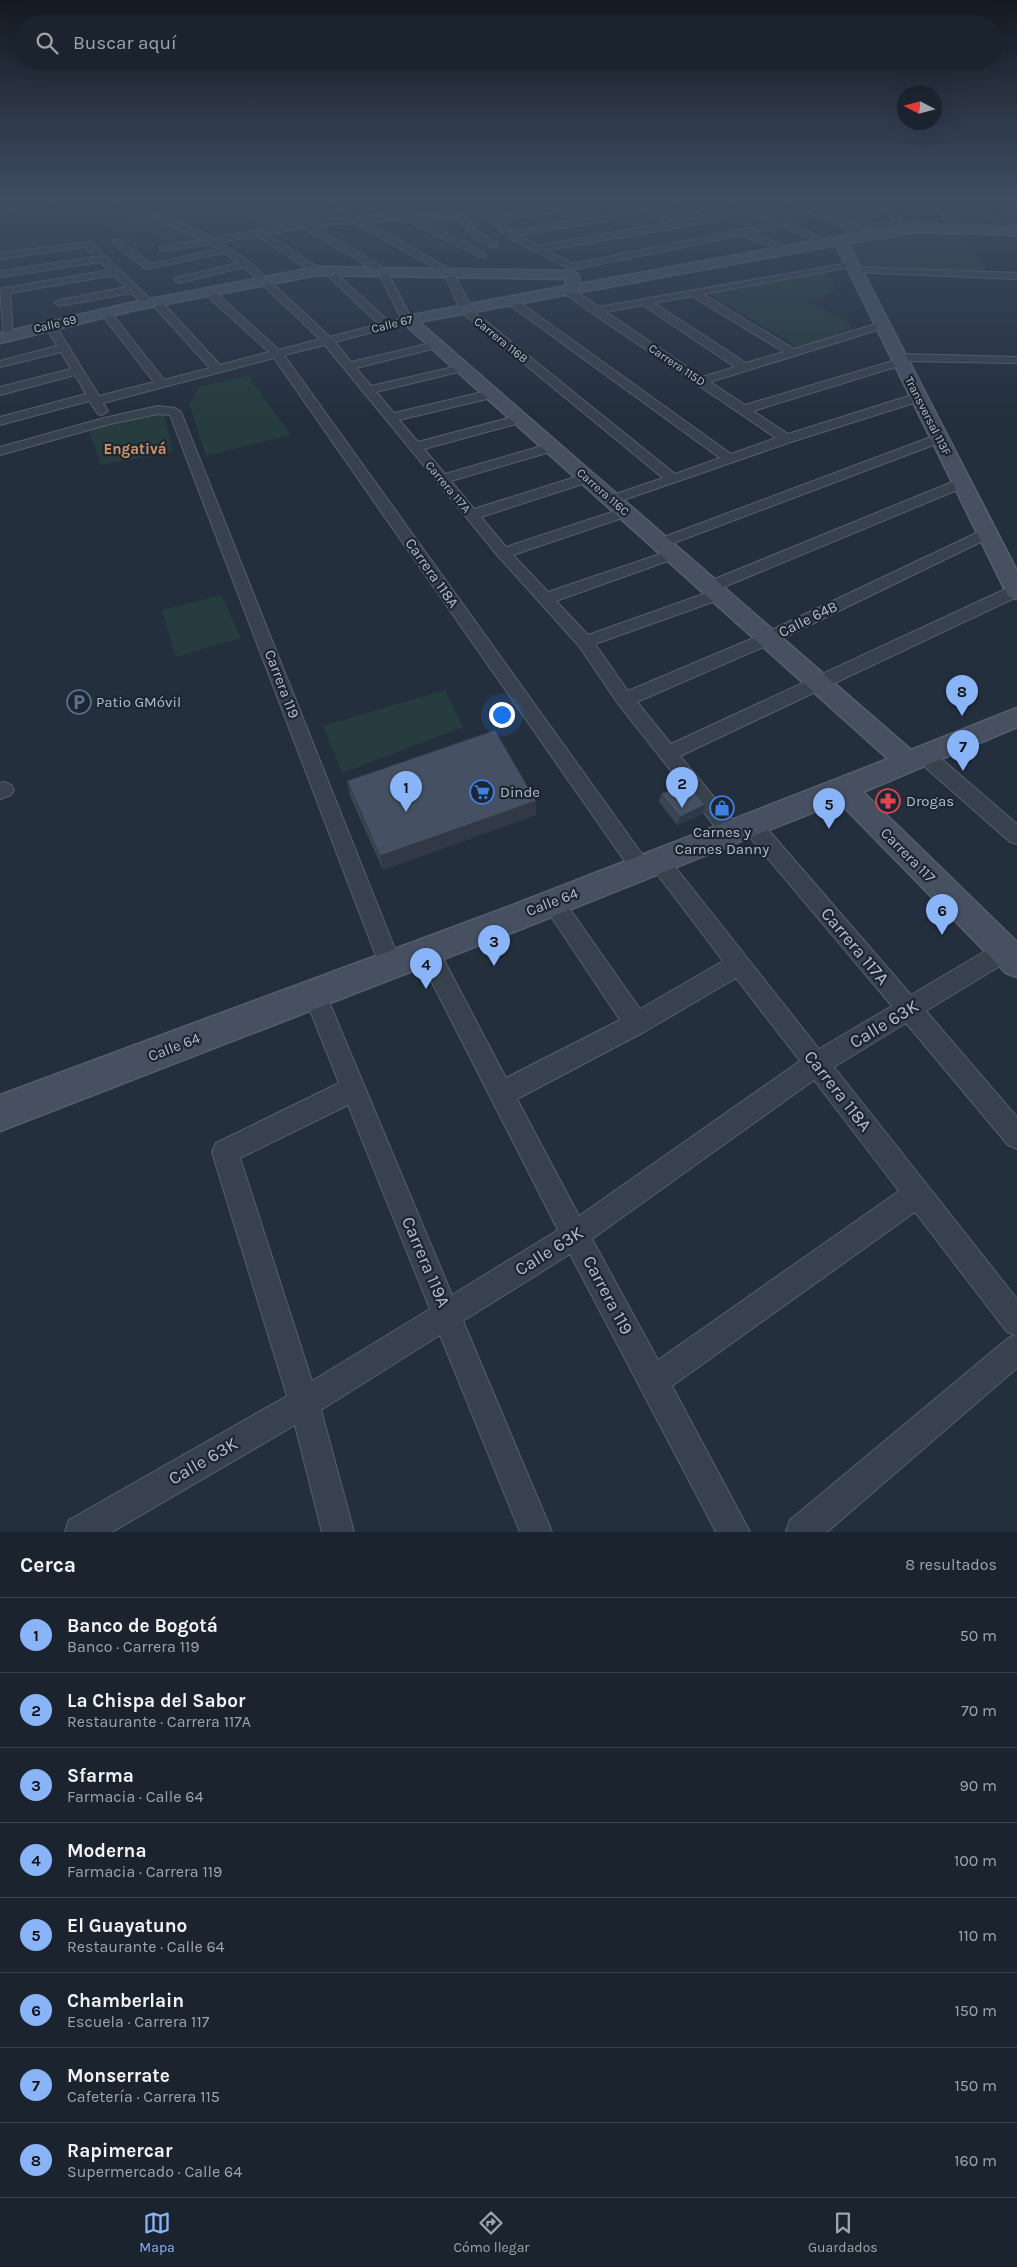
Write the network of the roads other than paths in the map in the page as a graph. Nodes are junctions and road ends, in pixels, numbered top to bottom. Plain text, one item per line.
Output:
1 (113, 272) edge
2 (116, 272) edge
3 (210, 272) edge
4 (255, 272) edge
5 (309, 272) edge
6 (325, 272) edge
7 (383, 272) edge
8 (449, 272) edge
9 (572, 272) edge
10 (667, 272) edge
11 (819, 272) edge
12 (856, 272) edge
13 (953, 272) edge
14 (1017, 276) edge
15 (179, 280) dead end
16 (265, 281) junction
17 (52, 283) junction
18 (134, 289) junction
19 (2, 291) edge
20 (208, 291) junction
21 (570, 291) junction
22 (694, 293) junction
23 (511, 301) junction
24 (644, 302) junction
25 (60, 303) junction
26 (152, 303) junction
27 (465, 309) junction
28 (596, 311) junction
29 (106, 312) junction
30 (407, 320) junction
31 (65, 321) junction
32 (50, 325) junction
33 (386, 325) junction
34 (882, 325) junction
35 (4, 337) edge
36 (327, 340) junction
37 (436, 346) junction
38 (64, 348) junction
39 (794, 353) junction
40 (277, 354) junction
41 (900, 359) junction
42 (1017, 360) edge
43 (0, 364) edge
44 (348, 366) junction
45 (462, 368) junction
46 (745, 368) junction
47 (216, 369) junction
48 (78, 371) junction
49 (700, 381) junction
50 (161, 384) junction
51 (368, 390) junction
52 (0, 391) edge
53 (491, 394) junction
54 (919, 397) junction
55 (94, 398) junction
56 (742, 410) junction
57 (391, 418) junction
58 (520, 419) junction
59 (0, 421) edge
60 (108, 421) junction
61 (36, 426) junction
62 (939, 438) junction
63 (786, 439) junction
64 (415, 447) junction
65 (552, 447) junction
66 (0, 452) edge
67 (730, 459) junction
68 (587, 478) junction
69 (442, 479) junction
70 (673, 479) junction
71 (962, 483) junction
72 (619, 506) junction
73 (471, 514) junction
74 (988, 533) junction
75 (668, 549) junction
76 (502, 553) junction
77 (714, 590) junction
78 (1017, 591) edge
79 (545, 599) junction
80 (769, 638) junction
81 (585, 642) junction
82 (820, 683) junction
83 (625, 700) junction
84 (1016, 718) edge
85 (667, 754) junction
86 (916, 759) junction
87 (842, 788) junction
88 (741, 828) junction
89 (1017, 836) edge
90 (649, 864) junction
91 (553, 902) junction
92 (427, 950) junction
93 (1011, 957) edge
94 (390, 964) junction
95 (740, 964) junction
96 (314, 993) junction
97 (908, 1009) junction
98 (636, 1024) junction
99 (817, 1064) junction
100 (353, 1089) junction
101 (503, 1093) junction
102 (0, 1113) edge
103 (1017, 1136) edge
104 (918, 1194) junction
105 (575, 1235) junction
106 (448, 1314) junction
107 (1017, 1322) edge
108 (1017, 1348) edge
109 (654, 1380) junction
110 (304, 1402) junction
111 (81, 1532) edge
112 (338, 1532) edge
113 (536, 1532) edge
114 (734, 1532) edge
115 (802, 1532) edge

1 - 17 street
2 - 18 street
3 - 15 street
4 - 16 street, Carrera 117A
5 - 16 street, Calle 69
6 - 33 street
7 - 30 street, Carrera 116C
8 - 27 street, Carrera 116B
9 - 21 street
10 - 21 street, Calle 67
11 - 22 street
12 - 34 street, Transversal 113F
13 - 14 street
16 - 20 street, Calle 69
16 - 36 street, Carrera 117A
17 - 19 street
17 - 25 street
18 - 25 street
18 - 26 street
19 - 35 street
20 - 26 street, Calle 69
20 - 40 street, Carrera 118A
21 - 23 street, Calle 67
21 - 28 street, Carrera 115D
22 - 24 street
22 - 39 street
23 - 27 street, Calle 67
23 - 67 street
24 - 28 street
24 - 46 street
25 - 31 street
26 - 29 street, Calle 69
26 - 47 street
27 - 30 street, Calle 67
27 - 70 street, Carrera 116B
28 - 49 street, Carrera 115D
29 - 31 street, Calle 69
29 - 50 street
30 - 33 street, Calle 67
30 - 37 street, Carrera 116C
31 - 32 street, Calle 69
32 - 35 street, Calle 69
32 - 38 street
33 - 36 street, Calle 67
34 - 39 street
34 - 41 street, Transversal 113F
36 - 40 street, Calle 67
36 - 44 street, Carrera 117A
37 - 44 street
37 - 45 street, Carrera 116C
38 - 43 street
38 - 48 street
39 - 46 street
40 - 47 street, Calle 67
40 - 90 street, Carrera 118A
41 - 42 street
41 - 54 street, Transversal 113F
41 - 56 street
44 - 51 street, Carrera 117A
45 - 51 street
45 - 53 street, Carrera 116C
46 - 49 street
47 - 50 street, Calle 67
48 - 52 street
48 - 55 street
49 - 56 street, Carrera 115D
50 - 55 street, Calle 67
51 - 57 street, Carrera 117A
53 - 57 street
53 - 58 street, Carrera 116C
54 - 62 street, Transversal 113F
54 - 63 street
55 - 60 street
55 - 61 street, Calle 67
56 - 63 street, Carrera 115D
57 - 64 street, Carrera 117A
58 - 64 street
58 - 65 street, Carrera 116C
59 - 61 street, Calle 67
60 - 61 street
60 - 94 street, Carrera 119
61 - 66 street
62 - 71 street, Transversal 113F
62 - 75 street
63 - 67 street
64 - 69 street, Carrera 117A
65 - 68 street, Carrera 116C
65 - 69 street
67 - 70 street
68 - 72 street, Carrera 116C
68 - 73 street
69 - 73 street, Carrera 117A
70 - 72 street
71 - 74 street, Transversal 113F
71 - 77 street
72 - 75 street, Carrera 116C
72 - 76 street
73 - 76 street, Carrera 117A
74 - 78 street, Transversal 113F
74 - 80 street, Calle 64B
75 - 77 street, Carrera 116C
75 - 79 street
76 - 79 street, Carrera 117A
77 - 80 street, Carrera 116C
77 - 81 street
78 - 82 street
79 - 81 street, Carrera 117A
80 - 82 street, Carrera 116C
80 - 83 street, Calle 64B
81 - 83 street, Carrera 117A
82 - 85 street
82 - 86 street, Carrera 116C
83 - 85 street, Carrera 117A
84 - 86 street, Calle 64
85 - 88 street, Carrera 117A
86 - 87 street, Calle 64
86 - 89 street
87 - 88 street, Calle 64
87 - 93 street, Carrera 117
88 - 90 street, Calle 64
88 - 97 street, Carrera 117A
90 - 91 street, Calle 64
90 - 95 street, Carrera 118A
91 - 92 street, Calle 64
91 - 98 street
92 - 94 street, Calle 64
92 - 101 street, Carrera 119
93 - 97 street, Calle 63K
94 - 96 street, Calle 64
95 - 98 street
95 - 99 street, Carrera 118A
96 - 100 street, Carrera 119A
96 - 102 street, Calle 64
97 - 99 street, Calle 63K
97 - 103 street, Carrera 117A
98 - 101 street
99 - 104 street, Carrera 118A
99 - 105 street, Calle 63K
100 - 106 street, Carrera 119A
100 - 110 street
101 - 105 street, Carrera 119
104 - 107 street, Carrera 118A
104 - 109 street
105 - 106 street, Calle 63K
105 - 109 street, Carrera 119
106 - 110 street, Calle 63K
106 - 113 street, Carrera 119A
108 - 115 street
109 - 114 street, Carrera 119
110 - 111 street, Calle 63K
110 - 112 street

